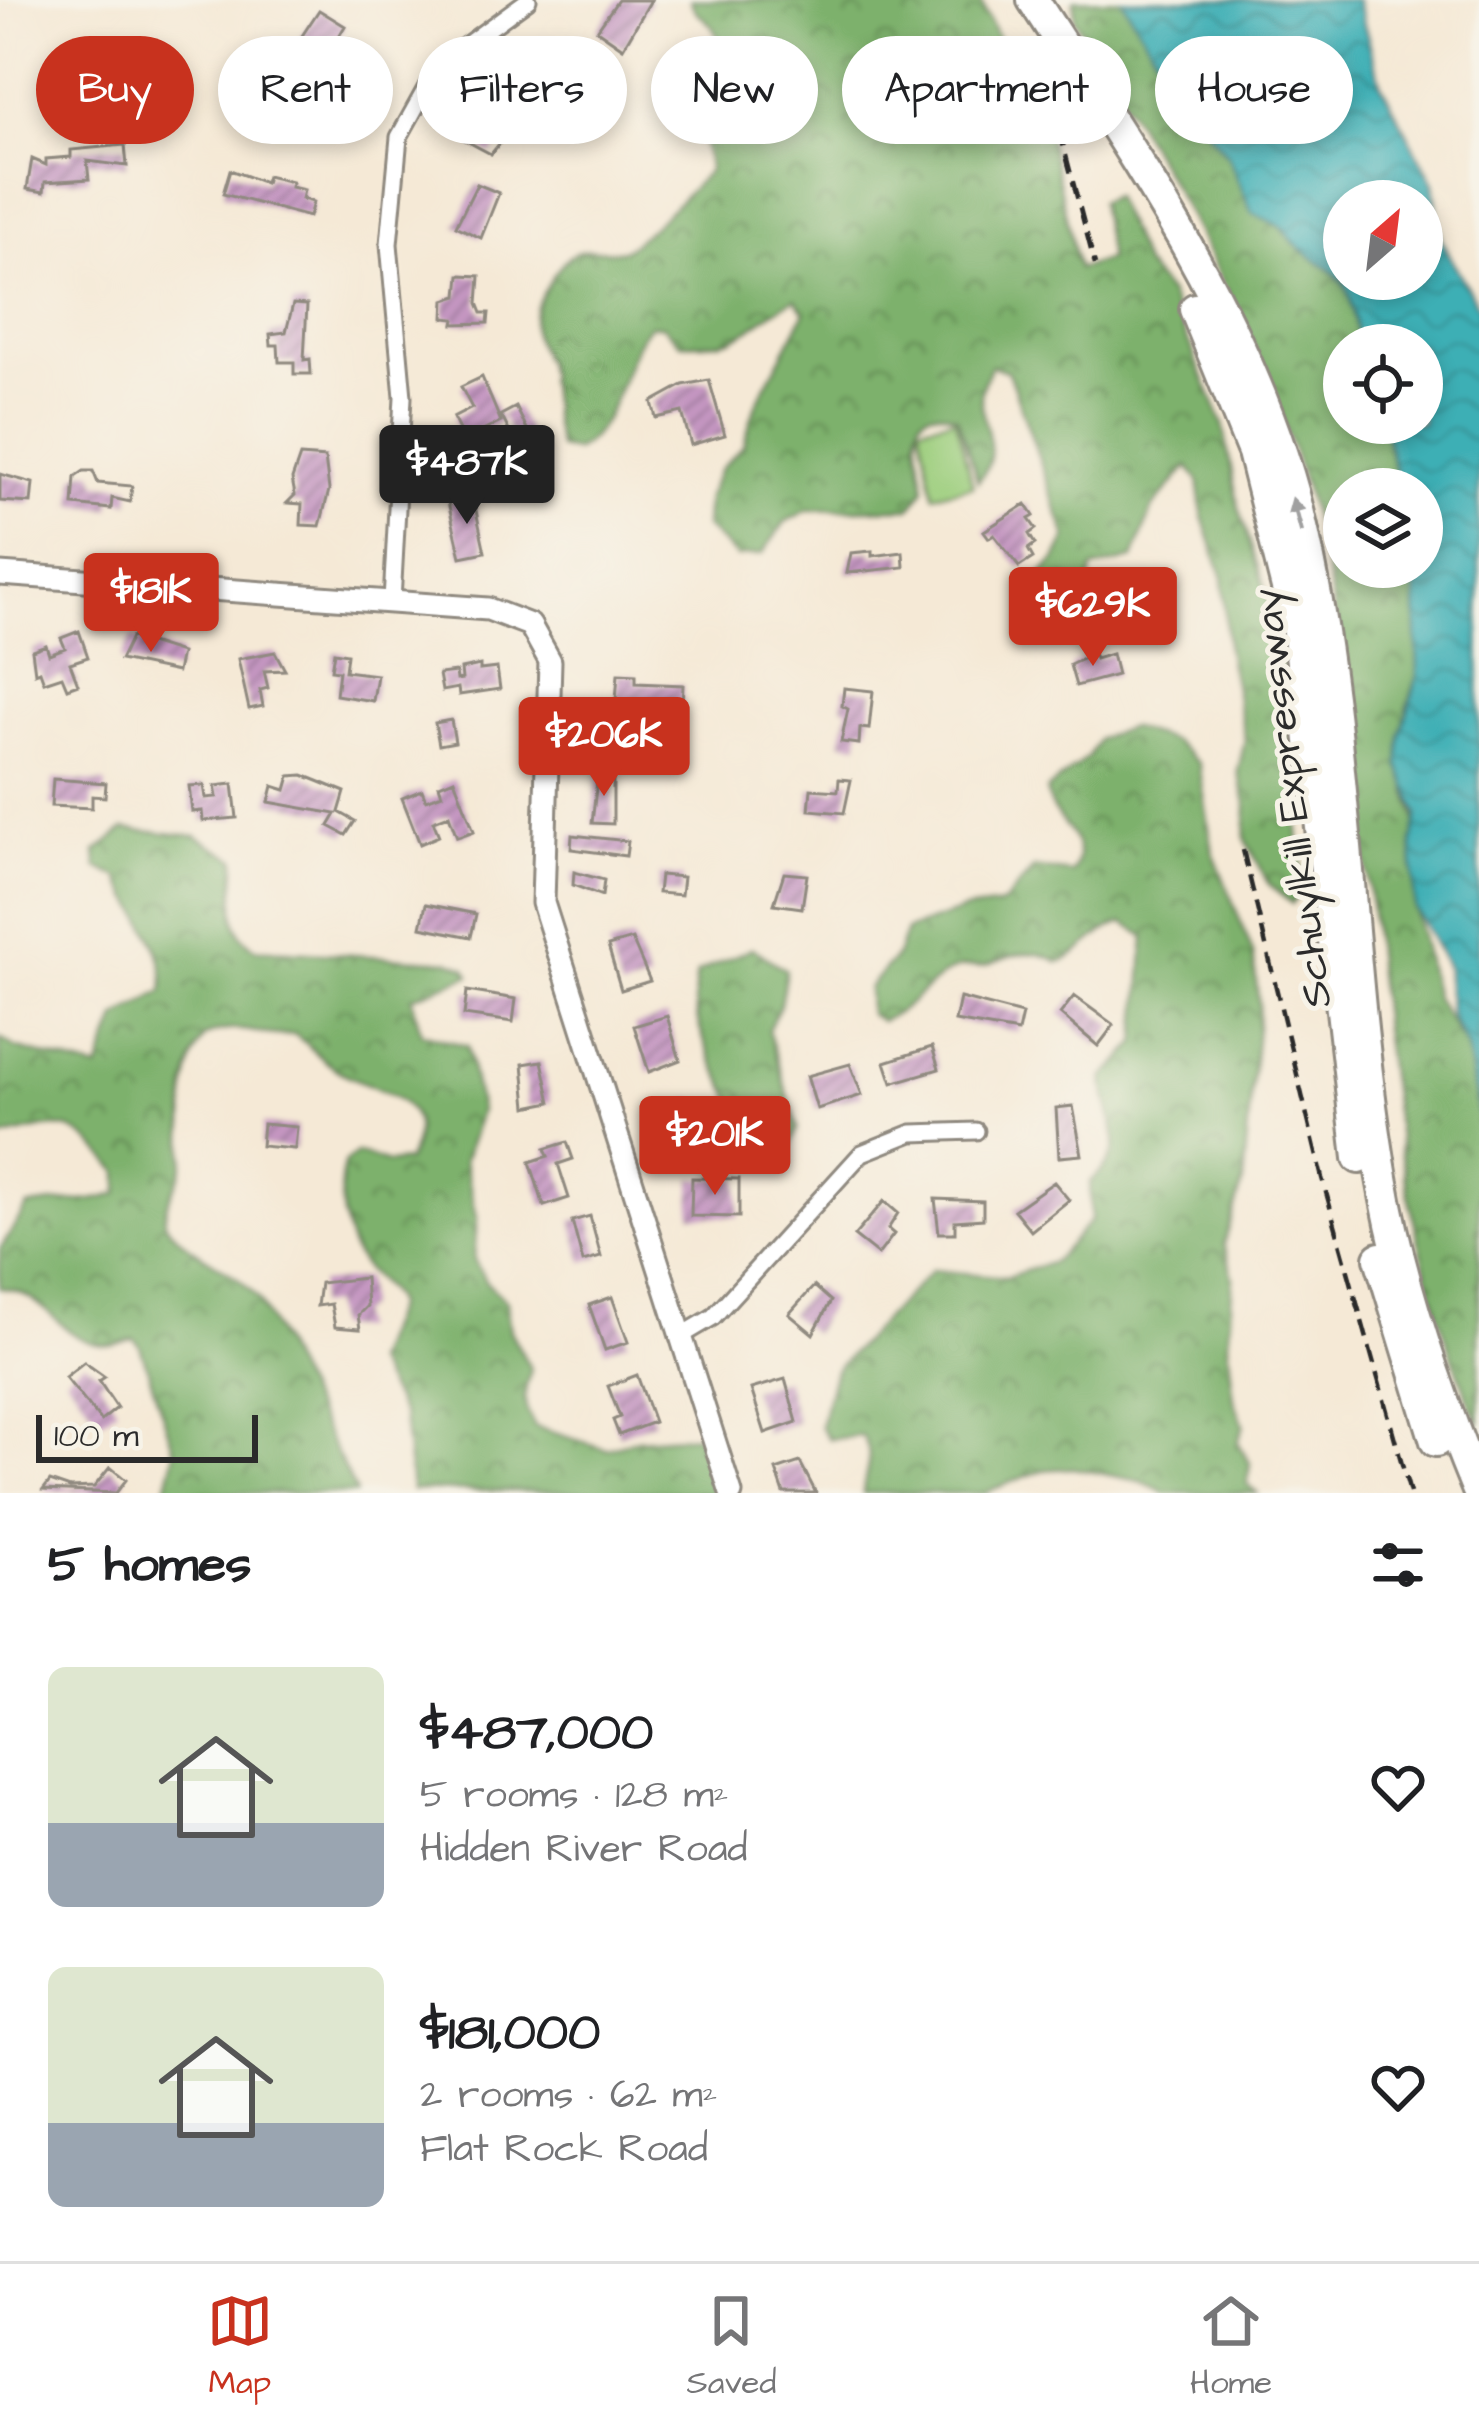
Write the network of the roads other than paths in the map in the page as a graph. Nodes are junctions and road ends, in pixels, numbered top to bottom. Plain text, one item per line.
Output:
1 (528, 0) edge
2 (1010, 0) edge
3 (1033, 0) edge
4 (0, 574) edge
5 (392, 601) junction
6 (976, 1131) dead end
7 (681, 1336) junction
8 (731, 1493) edge
9 (1457, 1493) edge
10 (1479, 1493) edge

1 - 5 street
2 - 9 highway, Schuylkill Expressway
10 -> 3 highway, Schuylkill Expressway
4 - 5 street
5 - 7 street
6 - 7 street
7 - 8 street

